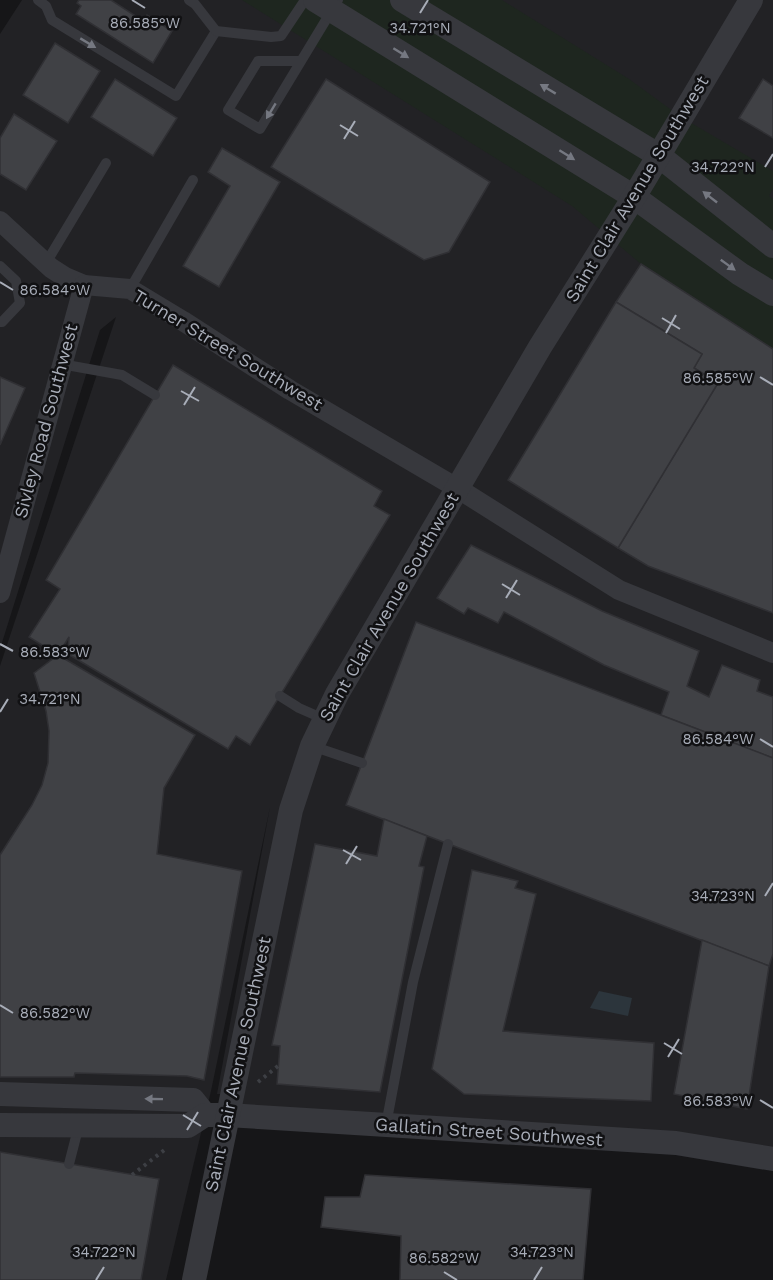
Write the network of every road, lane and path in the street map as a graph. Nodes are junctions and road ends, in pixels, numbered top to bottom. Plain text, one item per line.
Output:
1 (189, 0) edge
2 (304, 0) edge
3 (402, 0) edge
4 (751, 0) edge
5 (45, 2) edge
6 (329, 3) edge
7 (216, 31) junction
8 (301, 61) junction
9 (658, 155) junction
10 (106, 163) dead end
11 (193, 180) dead end
12 (634, 197) junction
13 (0, 221) edge
14 (773, 246) edge
15 (46, 263) junction
16 (0, 266) edge
17 (84, 285) junction
18 (130, 289) junction
19 (773, 294) edge
20 (0, 322) edge
21 (61, 364) junction
22 (155, 395) dead end
23 (457, 488) junction
24 (0, 593) edge
25 (773, 653) edge
26 (280, 696) dead end
27 (324, 719) junction
28 (312, 746) junction
29 (362, 763) dead end
30 (448, 844) dead end
31 (0, 1094) edge
32 (88, 1098) junction
33 (216, 1115) junction
34 (0, 1125) edge
35 (40, 1125) junction
36 (79, 1125) junction
37 (386, 1125) junction
38 (772, 1155) edge
39 (69, 1164) dead end
40 (194, 1280) edge

1 - 7 lane
2 - 7 lane
9 -> 3 street
4 - 9 street, Saint Clair Avenue Southwest
5 -> 7 lane
6 - 8 lane
6 -> 12 street
8 -> 8 lane
9 - 12 street, Saint Clair Avenue Southwest
14 -> 9 street
10 - 15 lane
11 - 18 lane
12 -> 19 street
12 - 23 street, Saint Clair Avenue Southwest
13 - 15 street, Turner Street Southwest
15 - 17 street, Turner Street Southwest
16 - 20 lane
17 - 18 street, Turner Street Southwest
17 - 21 street, Sivley Road Southwest
18 - 23 street, Turner Street Southwest
21 - 22 lane
21 - 24 street, Sivley Road Southwest
23 - 25 street, Turner Street Southwest
23 - 27 street, Saint Clair Avenue Southwest
26 - 27 lane
27 - 28 street, Saint Clair Avenue Southwest
28 - 29 lane
28 - 33 street, Saint Clair Avenue Southwest
30 - 37 lane
31 - 32 street
33 -> 32 street
32 - 35 street
33 - 36 street, Gallatin Street Southwest
33 - 37 street, Gallatin Street Southwest
33 - 40 street, Saint Clair Avenue Southwest
34 - 35 street, Gallatin Street Southwest
35 - 36 street, Gallatin Street Southwest
36 - 39 lane
37 - 38 street, Gallatin Street Southwest

